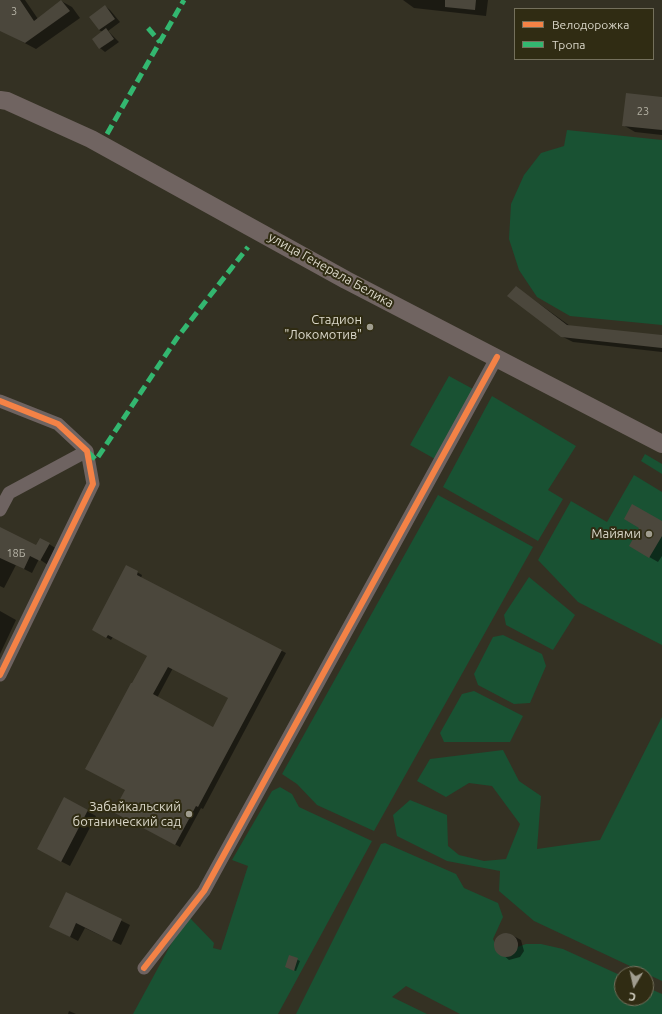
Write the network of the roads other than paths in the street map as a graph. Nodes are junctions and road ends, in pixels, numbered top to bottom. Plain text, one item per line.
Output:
1 (2, 98) edge
2 (497, 357) junction
3 (0, 401) edge
4 (658, 440) edge
5 (88, 452) junction
6 (0, 510) edge
7 (0, 674) edge
8 (144, 968) dead end

1 - 2 main road, улица Генерала Белика
2 - 4 main road, улица Генерала Белика
2 - 8 street
3 - 5 street
5 - 6 street
5 - 7 street

